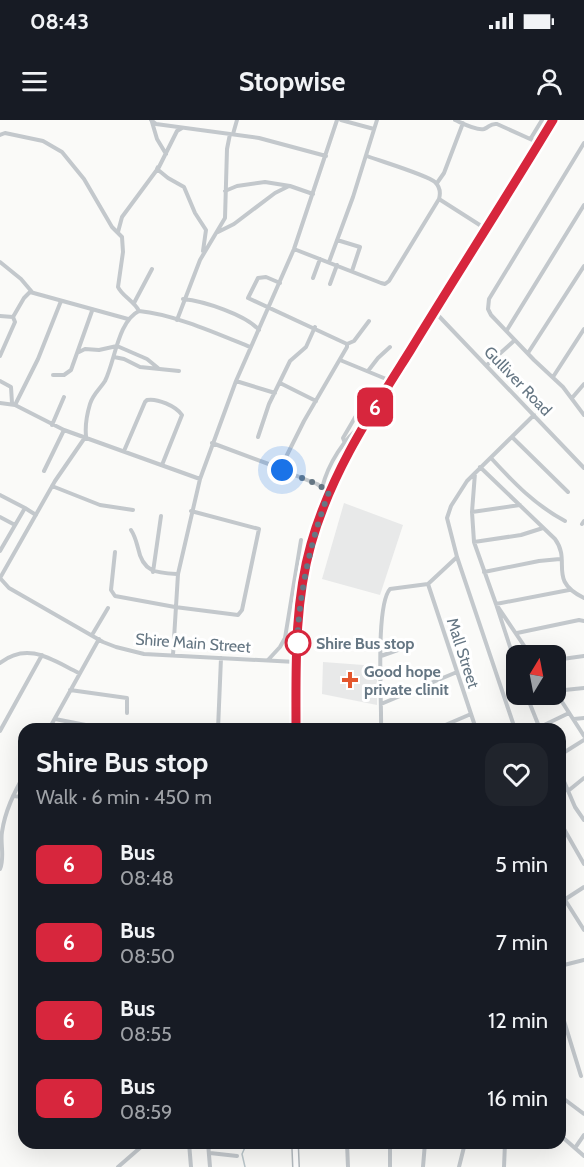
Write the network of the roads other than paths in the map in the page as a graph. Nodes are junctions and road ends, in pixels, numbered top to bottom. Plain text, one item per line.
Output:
1 (237, 120) edge
2 (339, 120) edge
3 (377, 120) edge
4 (455, 120) edge
5 (542, 120) edge
6 (553, 120) edge
7 (152, 121) edge
8 (492, 122) edge
9 (463, 123) junction
10 (183, 128) junction
11 (374, 129) junction
12 (232, 134) junction
13 (0, 135) edge
14 (531, 138) junction
15 (539, 143) junction
16 (584, 143) edge
17 (166, 154) junction
18 (577, 155) junction
19 (326, 156) junction
20 (367, 156) junction
21 (584, 158) edge
22 (158, 168) junction
23 (436, 183) junction
24 (290, 186) junction
25 (225, 191) junction
26 (313, 194) junction
27 (440, 199) junction
28 (584, 206) edge
29 (486, 229) junction
30 (218, 232) junction
31 (118, 233) junction
32 (337, 240) junction
33 (294, 249) junction
34 (202, 256) junction
35 (320, 259) junction
36 (0, 262) edge
37 (329, 262) junction
38 (337, 265) junction
39 (584, 266) edge
40 (152, 268) dead end
41 (352, 271) junction
42 (313, 279) dead end
43 (280, 283) junction
44 (330, 284) dead end
45 (32, 293) junction
46 (183, 299) junction
47 (61, 301) junction
48 (134, 303) junction
49 (269, 309) junction
50 (92, 311) junction
51 (139, 311) junction
52 (434, 311) junction
53 (0, 316) edge
54 (13, 317) junction
55 (129, 319) junction
56 (177, 320) junction
57 (369, 321) dead end
58 (315, 327) junction
59 (584, 329) edge
60 (259, 330) junction
61 (507, 330) junction
62 (515, 340) junction
63 (347, 344) junction
64 (117, 346) junction
65 (250, 347) junction
66 (390, 347) dead end
67 (79, 352) junction
68 (528, 353) junction
69 (0, 356) edge
70 (114, 357) junction
71 (340, 360) junction
72 (487, 365) junction
73 (158, 368) junction
74 (179, 371) dead end
75 (368, 371) junction
76 (53, 375) dead end
77 (553, 377) junction
78 (0, 381) edge
79 (236, 381) junction
80 (391, 381) junction
81 (280, 384) junction
82 (584, 384) edge
83 (275, 393) junction
84 (64, 397) dead end
85 (367, 397) dead end
86 (572, 398) junction
87 (316, 401) junction
88 (0, 404) edge
89 (14, 404) junction
90 (534, 415) junction
91 (584, 415) edge
92 (355, 419) junction
93 (364, 424) junction
94 (52, 425) junction
95 (64, 430) junction
96 (86, 436) junction
97 (258, 437) dead end
98 (512, 437) junction
99 (212, 443) junction
100 (345, 443) junction
101 (351, 447) junction
102 (124, 452) junction
103 (490, 458) junction
104 (162, 465) junction
105 (331, 465) junction
106 (279, 466) junction
107 (480, 467) junction
108 (584, 468) edge
109 (44, 471) dead end
110 (339, 471) junction
111 (475, 472) junction
112 (325, 477) junction
113 (200, 479) junction
114 (52, 486) junction
115 (322, 488) junction
116 (329, 492) junction
117 (568, 492) dead end
118 (0, 495) edge
119 (520, 505) junction
120 (24, 508) junction
121 (133, 510) dead end
122 (191, 512) junction
123 (472, 512) junction
124 (36, 514) junction
125 (161, 516) dead end
126 (0, 517) edge
127 (565, 521) dead end
128 (15, 525) junction
129 (544, 528) junction
130 (131, 530) dead end
131 (301, 540) dead end
132 (474, 542) junction
133 (0, 551) edge
134 (115, 552) dead end
135 (457, 557) junction
136 (560, 559) junction
137 (153, 572) junction
138 (484, 572) junction
139 (178, 574) junction
140 (0, 578) edge
141 (294, 578) junction
142 (303, 580) junction
143 (428, 584) junction
144 (569, 590) junction
145 (291, 592) junction
146 (302, 594) junction
147 (584, 598) edge
148 (496, 604) junction
149 (175, 607) junction
150 (108, 608) dead end
151 (584, 621) edge
152 (517, 633) junction
153 (92, 635) junction
154 (99, 639) junction
155 (509, 645) edge
156 (524, 645) edge
157 (409, 646) dead end
158 (42, 655) junction
159 (173, 655) junction
160 (381, 656) junction
161 (584, 656) edge
162 (221, 658) junction
163 (566, 658) edge
164 (268, 660) junction
165 (297, 662) junction
166 (0, 663) edge
167 (457, 672) junction
168 (79, 673) junction
169 (584, 688) edge
170 (70, 690) junction
171 (566, 690) edge
172 (381, 704) junction
173 (531, 705) edge
174 (564, 705) edge
175 (127, 713) dead end
176 (569, 713) junction
177 (471, 714) junction
178 (584, 718) edge
179 (55, 719) junction
180 (574, 719) junction
181 (53, 723) edge
182 (75, 723) edge
183 (218, 723) edge
184 (296, 723) edge
185 (381, 723) edge
186 (450, 723) edge
187 (474, 723) edge
188 (513, 723) edge
189 (538, 723) edge
190 (550, 723) edge
191 (0, 731) edge
192 (584, 735) edge
193 (584, 740) edge
194 (566, 751) edge
195 (584, 778) edge
196 (18, 786) edge
197 (566, 786) edge
198 (568, 791) junction
199 (13, 796) junction
200 (18, 796) edge
201 (584, 820) edge
202 (566, 832) edge
203 (584, 864) edge
204 (0, 868) edge
205 (584, 887) edge
206 (566, 902) joint
207 (584, 930) edge
208 (584, 960) edge
209 (566, 964) edge
210 (566, 1027) edge
211 (581, 1076) dead end
212 (566, 1100) edge
213 (584, 1114) edge
214 (584, 1135) edge
215 (566, 1141) edge
216 (574, 1148) junction
217 (139, 1149) edge
218 (190, 1149) edge
219 (209, 1149) edge
220 (212, 1149) edge
221 (295, 1149) edge
222 (347, 1149) edge
223 (390, 1149) edge
224 (424, 1149) edge
225 (464, 1149) edge
226 (505, 1149) edge
227 (237, 1156) dead end
228 (584, 1156) edge
229 (118, 1167) edge
230 (191, 1167) edge
231 (210, 1167) edge
232 (296, 1167) edge
233 (348, 1167) edge
234 (390, 1167) edge
235 (423, 1167) edge
236 (459, 1167) edge
237 (504, 1167) edge

1 - 12 street
2 - 11 street
2 - 19 street
3 - 11 street
4 - 9 street
5 - 14 street
6 - 15 main road
7 - 10 street
7 - 17 street
8 - 9 street
8 - 14 street
9 - 23 street
10 - 12 street
10 - 17 street
11 - 20 street
12 - 19 street
12 - 25 street
13 - 31 street
14 - 15 street
15 - 29 main road
16 - 18 street
17 - 22 street
18 - 21 street
18 - 61 street
19 - 26 street
20 - 23 street
20 - 32 street
22 - 31 street
22 - 34 street
23 - 27 street
24 - 25 street
24 - 26 street
24 - 30 street
25 - 30 street
26 - 33 street
27 - 29 street
27 - 41 street
28 - 61 street
29 - 52 main road
30 - 34 street
31 - 48 street
32 - 37 street
32 - 41 street
33 - 35 street
33 - 43 street
34 - 46 street
35 - 37 street
35 - 42 street
36 - 45 street
37 - 38 street
38 - 41 street
38 - 44 street
39 - 68 street
40 - 48 street
43 - 49 street
43 - 49 street
45 - 47 street
45 - 54 street
46 - 56 street
46 - 60 street
47 - 50 street
47 - 89 street
48 - 51 street
49 - 58 street
49 - 60 street
50 - 55 street
50 - 67 street
51 - 55 street
51 - 56 street
52 - 72 street, Gulliver Road
52 - 80 main road
53 - 54 street
54 - 69 street
55 - 64 street
56 - 65 street
57 - 63 street
58 - 63 street
58 - 81 street
59 - 77 street
60 - 65 street
61 - 62 street
62 - 68 street
62 - 72 street
63 - 71 street
64 - 67 street
64 - 70 street
64 - 73 street
65 - 79 street
66 - 75 street
67 - 76 street
68 - 77 street
70 - 73 street
70 - 96 street
71 - 75 street
71 - 87 street
72 - 90 street, Gulliver Road
73 - 74 street
75 - 80 street
77 - 86 street
78 - 89 street
79 - 83 street
79 - 99 street
80 - 93 main road
81 - 83 street
81 - 87 street
82 - 86 street
83 - 97 street
84 - 94 street
85 - 92 street
86 - 91 street
87 - 106 street
88 - 89 street
89 - 94 street
90 - 98 street
90 - 108 street, Gulliver Road
92 - 93 street
92 - 100 street
93 - 100 street
93 - 101 main road
94 - 95 street
95 - 96 street
95 - 109 street
96 - 102 street
96 - 114 street
98 - 103 street
98 - 117 street
99 - 106 street
99 - 113 street
100 - 101 street
100 - 105 street
101 - 110 main road
102 - 104 street
102 - 104 street
103 - 107 street
103 - 127 street
104 - 113 street
105 - 110 street
105 - 112 street
106 - 115 street
107 - 111 street
107 - 119 street
110 - 112 street
110 - 116 main road
111 - 123 street
111 - 135 street
112 - 115 street
113 - 122 street
114 - 121 street
114 - 124 street
115 - 116 street
116 - 142 main road
118 - 120 street
119 - 123 street
119 - 129 street
120 - 124 street
120 - 128 street
122 - 139 street
122 - 149 street
123 - 132 street
124 - 140 street
125 - 137 street
126 - 128 street
128 - 133 street
129 - 132 street
129 - 136 street
130 - 137 street
131 - 141 street
132 - 138 street
134 - 149 street
135 - 143 street
135 - 188 street
136 - 138 street
136 - 144 street
137 - 139 street
138 - 148 street
139 - 149 street
140 - 153 street, Shire Main Street
141 - 142 street
141 - 145 street
142 - 146 main road
143 - 160 street
143 - 167 street, Mall Street
144 - 147 street
144 - 148 street
145 - 146 street
145 - 164 street
146 - 165 main road
148 - 152 street
148 - 155 street
149 - 159 street
150 - 153 street
151 - 152 street
152 - 156 street
153 - 154 street, Shire Main Street
154 - 159 street, Shire Main Street
154 - 168 street
157 - 160 street
158 - 166 street
158 - 168 street
158 - 191 street
159 - 162 street, Shire Main Street
160 - 172 street
161 - 163 street
162 - 164 street, Shire Main Street
162 - 183 street
164 - 165 street, Shire Main Street
165 - 184 main road
167 - 172 street
167 - 177 street, Mall Street
168 - 170 street
169 - 171 street
170 - 175 street
170 - 179 street
172 - 185 street
173 - 189 street
174 - 176 street
176 - 180 street
176 - 190 street
177 - 186 street
177 - 187 street, Mall Street
178 - 180 street
179 - 181 street
179 - 182 street
180 - 192 street
193 - 194 street
195 - 198 street
196 - 199 street
197 - 198 street
198 - 201 street
199 - 200 street
199 - 204 street
202 - 203 street
205 - 206 street
206 - 207 street
208 - 209 street
210 - 211 street
212 - 213 street
214 - 216 street
215 - 216 street
216 - 228 street
217 - 229 street
218 - 230 street
219 - 231 street
220 - 227 street
221 - 232 main road
222 - 233 street
223 - 234 street
224 - 235 street
225 - 236 street
226 - 237 street

